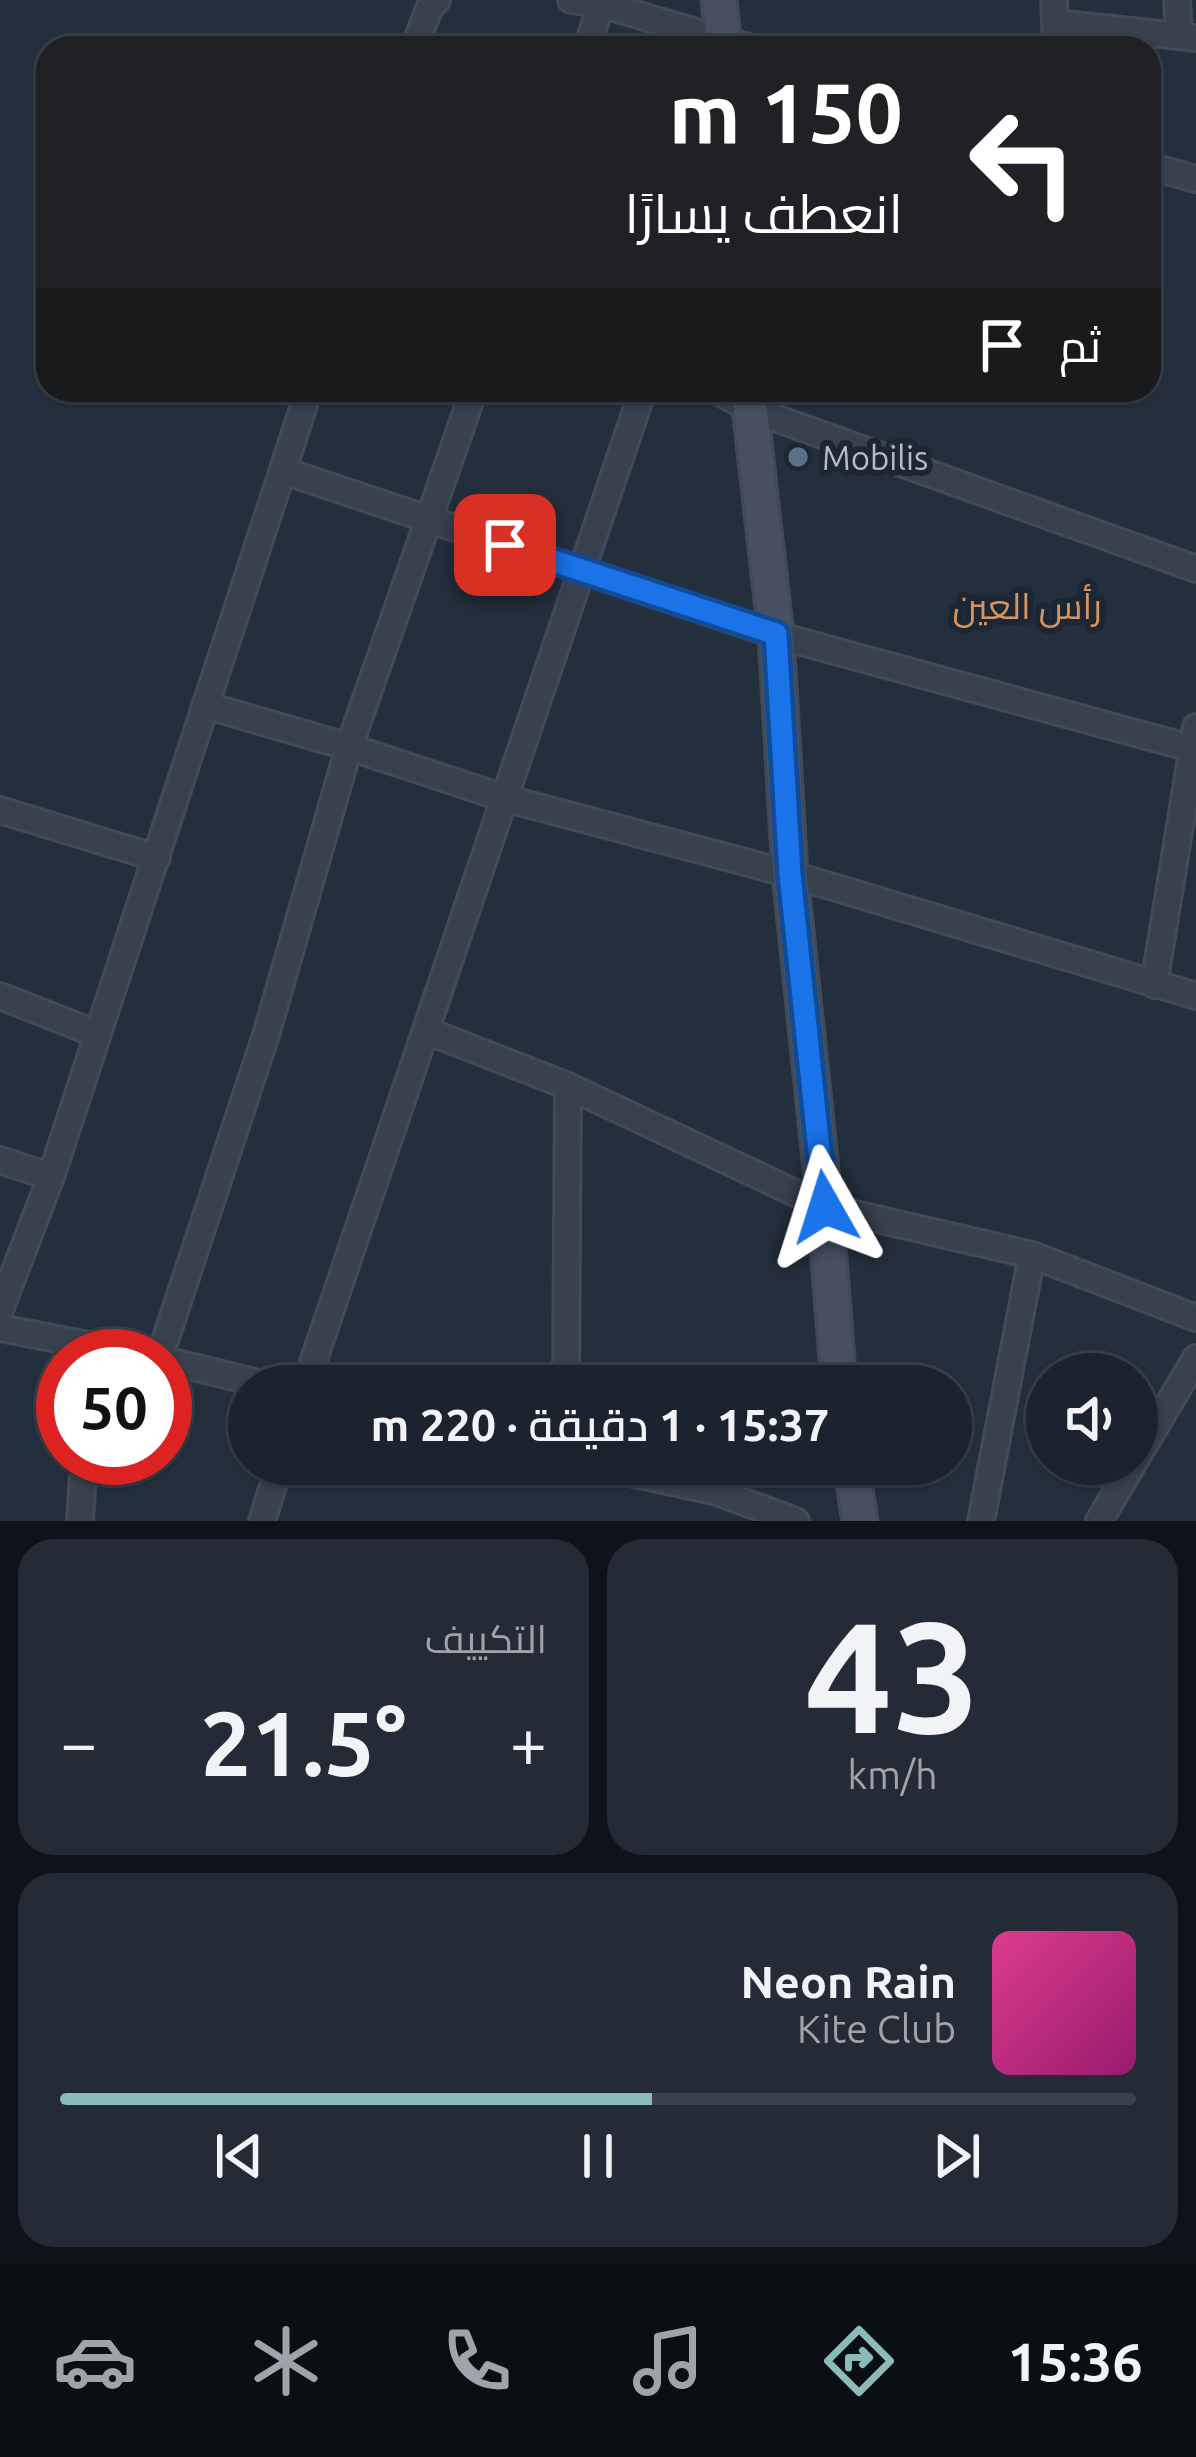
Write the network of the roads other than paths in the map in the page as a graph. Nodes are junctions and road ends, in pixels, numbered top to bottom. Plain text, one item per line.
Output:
1 (437, 0) edge
2 (571, 0) edge
3 (719, 0) edge
4 (1177, 0) edge
5 (601, 4) junction
6 (1055, 24) edge
7 (419, 36) edge
8 (591, 36) edge
9 (704, 36) edge
10 (730, 36) edge
11 (1187, 37) edge
12 (1161, 169) edge
13 (1196, 178) edge
14 (305, 402) edge
15 (470, 402) edge
16 (639, 402) edge
17 (749, 402) edge
18 (754, 402) edge
19 (284, 471) junction
20 (431, 522) junction
21 (580, 568) junction
22 (1196, 569) edge
23 (776, 634) junction
24 (205, 705) junction
25 (1195, 738) edge
26 (350, 747) junction
27 (504, 798) junction
28 (0, 810) edge
29 (157, 859) junction
30 (790, 874) junction
31 (1154, 986) junction
32 (0, 995) edge
33 (1196, 996) edge
34 (427, 1031) junction
35 (97, 1034) junction
36 (568, 1086) junction
37 (0, 1160) edge
38 (51, 1177) junction
39 (825, 1207) junction
40 (1032, 1255) junction
41 (0, 1310) edge
42 (1196, 1318) edge
43 (0, 1328) edge
44 (172, 1329) edge
45 (36, 1336) edge
46 (1196, 1358) edge
47 (312, 1365) edge
48 (566, 1365) edge
49 (837, 1365) edge
50 (192, 1366) edge
51 (228, 1375) edge
52 (1158, 1422) edge
53 (82, 1485) edge
54 (273, 1485) edge
55 (686, 1485) edge
56 (854, 1485) edge
57 (1121, 1485) edge
58 (80, 1521) edge
59 (262, 1521) edge
60 (796, 1521) edge
61 (860, 1521) edge
62 (981, 1521) edge
63 (1099, 1521) edge

1 - 7 street
2 - 5 street
3 - 10 main road
4 - 11 street
5 - 8 street
5 - 9 street
6 - 11 street
12 - 13 street
14 - 19 street
15 - 20 street
16 - 21 street
17 - 23 main road
18 - 22 street
19 - 20 street
19 - 24 street
20 - 21 street
20 - 26 street
21 - 23 street
21 - 27 street
23 - 25 street
23 - 30 main road
24 - 26 street
24 - 29 street
25 - 31 street
26 - 27 street
26 - 44 street
27 - 30 street
27 - 34 street
28 - 29 street
29 - 35 street
30 - 31 street
30 - 39 main road
31 - 33 street
32 - 35 street
34 - 36 street
34 - 47 street
35 - 38 street
36 - 39 street
36 - 48 street
37 - 38 street
38 - 41 street
39 - 40 street
39 - 49 main road
40 - 42 street
40 - 62 street
43 - 45 street
46 - 52 street
50 - 51 street
53 - 58 street
54 - 59 street
55 - 60 street
56 - 61 main road
57 - 63 street

